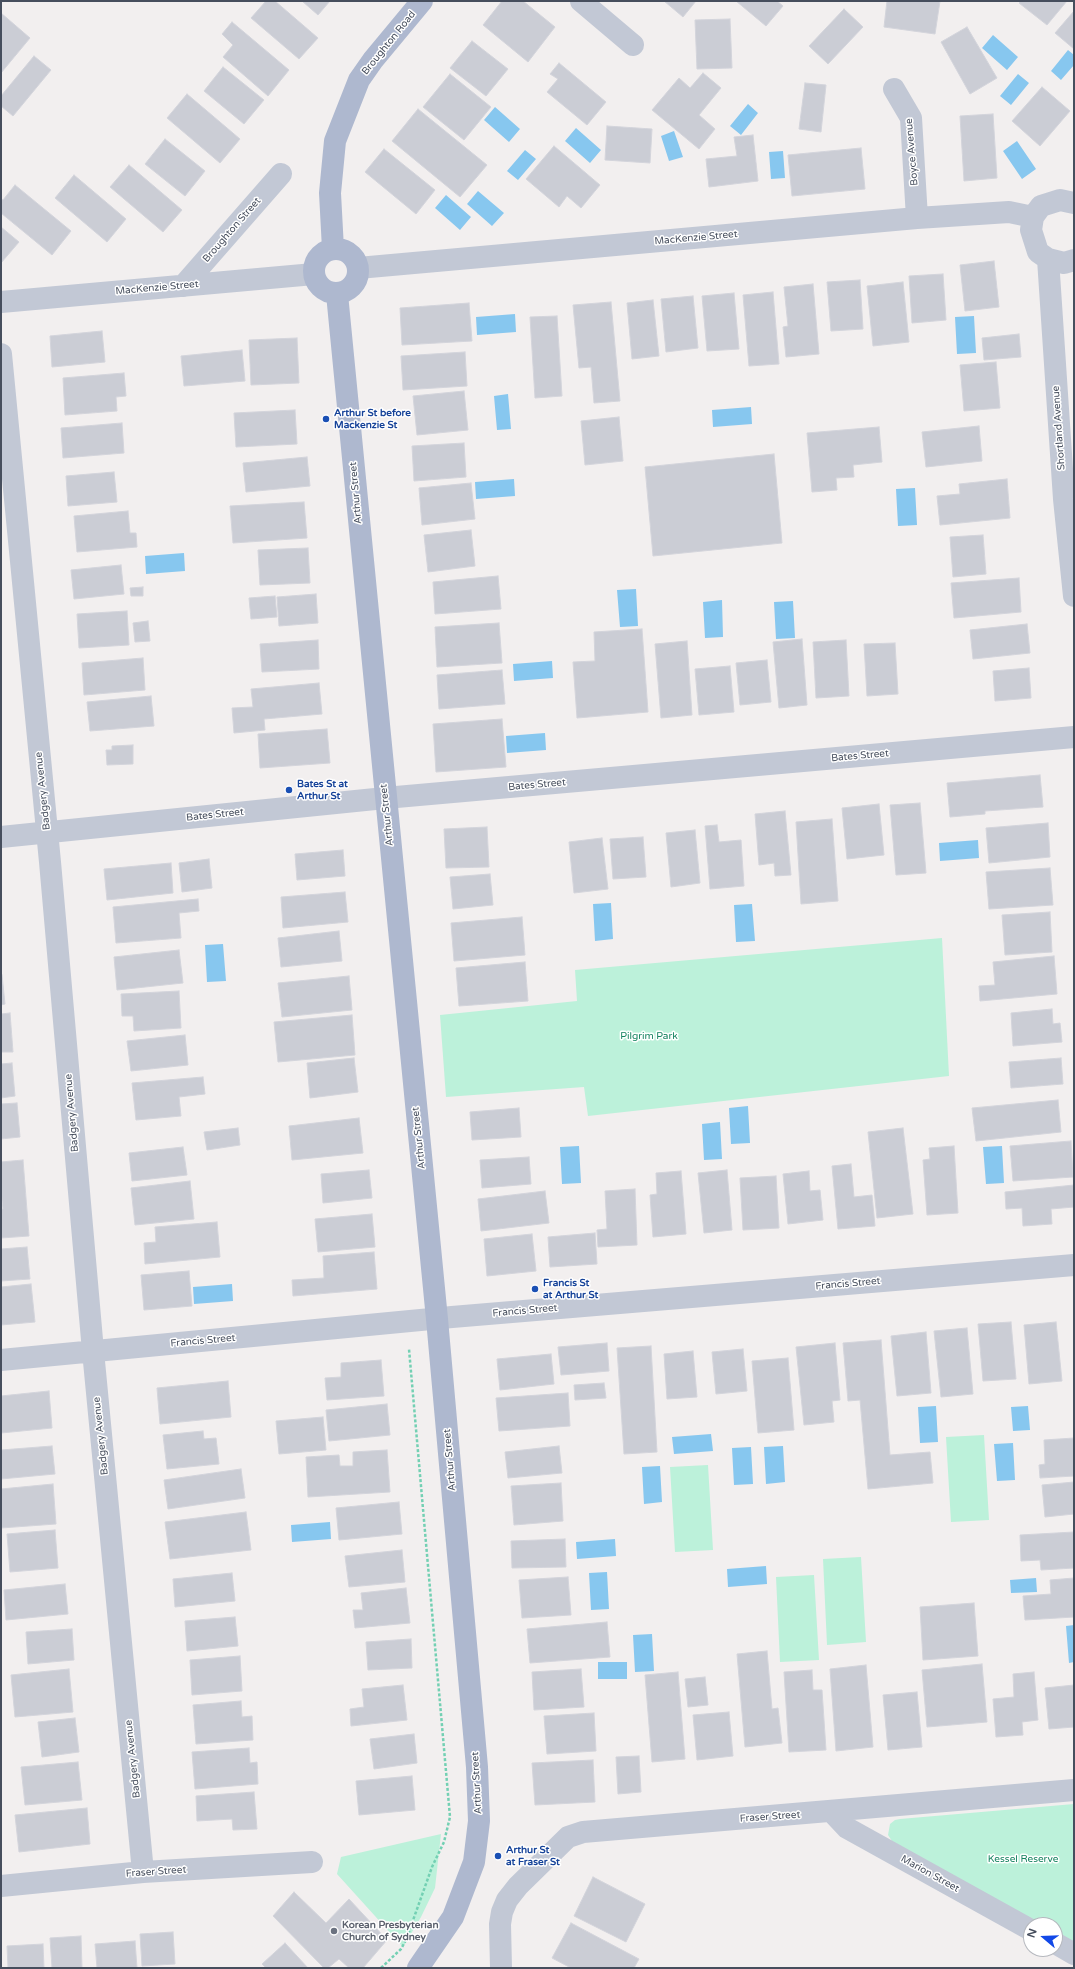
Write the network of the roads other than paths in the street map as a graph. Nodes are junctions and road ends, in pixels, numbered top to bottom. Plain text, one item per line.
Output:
1 (422, 1) edge
2 (581, 1) edge
3 (633, 45) dead end
4 (894, 89) dead end
5 (281, 174) dead end
6 (1073, 201) edge
7 (1033, 217) junction
8 (917, 218) junction
9 (333, 249) junction
10 (1048, 259) junction
11 (1074, 260) edge
12 (358, 268) junction
13 (314, 274) junction
14 (183, 286) junction
15 (337, 294) junction
16 (1, 302) edge
17 (1, 354) edge
18 (1074, 596) edge
19 (1074, 737) edge
20 (385, 798) junction
21 (47, 831) junction
22 (1, 837) edge
23 (1074, 1265) edge
24 (437, 1319) junction
25 (93, 1351) junction
26 (1, 1360) edge
27 (1074, 1790) edge
28 (832, 1812) junction
29 (312, 1862) dead end
30 (143, 1872) junction
31 (1, 1886) edge
32 (1023, 1926) edge
33 (1063, 1948) edge
34 (1074, 1954) edge
35 (418, 1968) edge
36 (501, 1968) edge

1 - 9 main road, Broughton Road
2 - 3 street
4 - 8 street, Boyce Avenue
5 - 14 street, Broughton Street
6 - 7 street
7 - 8 street, MacKenzie Street
7 - 10 street
8 - 12 street, MacKenzie Street
9 - 12 main road
9 - 13 main road
10 - 11 street
10 - 18 street, Shortland Avenue
12 - 15 main road
13 - 14 street, MacKenzie Street
13 - 15 main road
14 - 16 street, MacKenzie Street
15 - 20 main road, Arthur Street
17 - 21 street, Badgery Avenue
19 - 20 street, Bates Street
20 - 21 street, Bates Street
20 - 24 main road, Arthur Street
21 - 22 street, Bates Street
21 - 25 street, Badgery Avenue
23 - 24 street, Francis Street
24 - 25 street, Francis Street
24 - 35 main road, Arthur Street
25 - 26 street, Francis Street
25 - 30 street, Badgery Avenue
27 - 28 street, Fraser Street
28 - 32 street, Marion Street
28 - 36 street, Fraser Street
29 - 30 street, Fraser Street
30 - 31 street, Fraser Street
33 - 34 street

